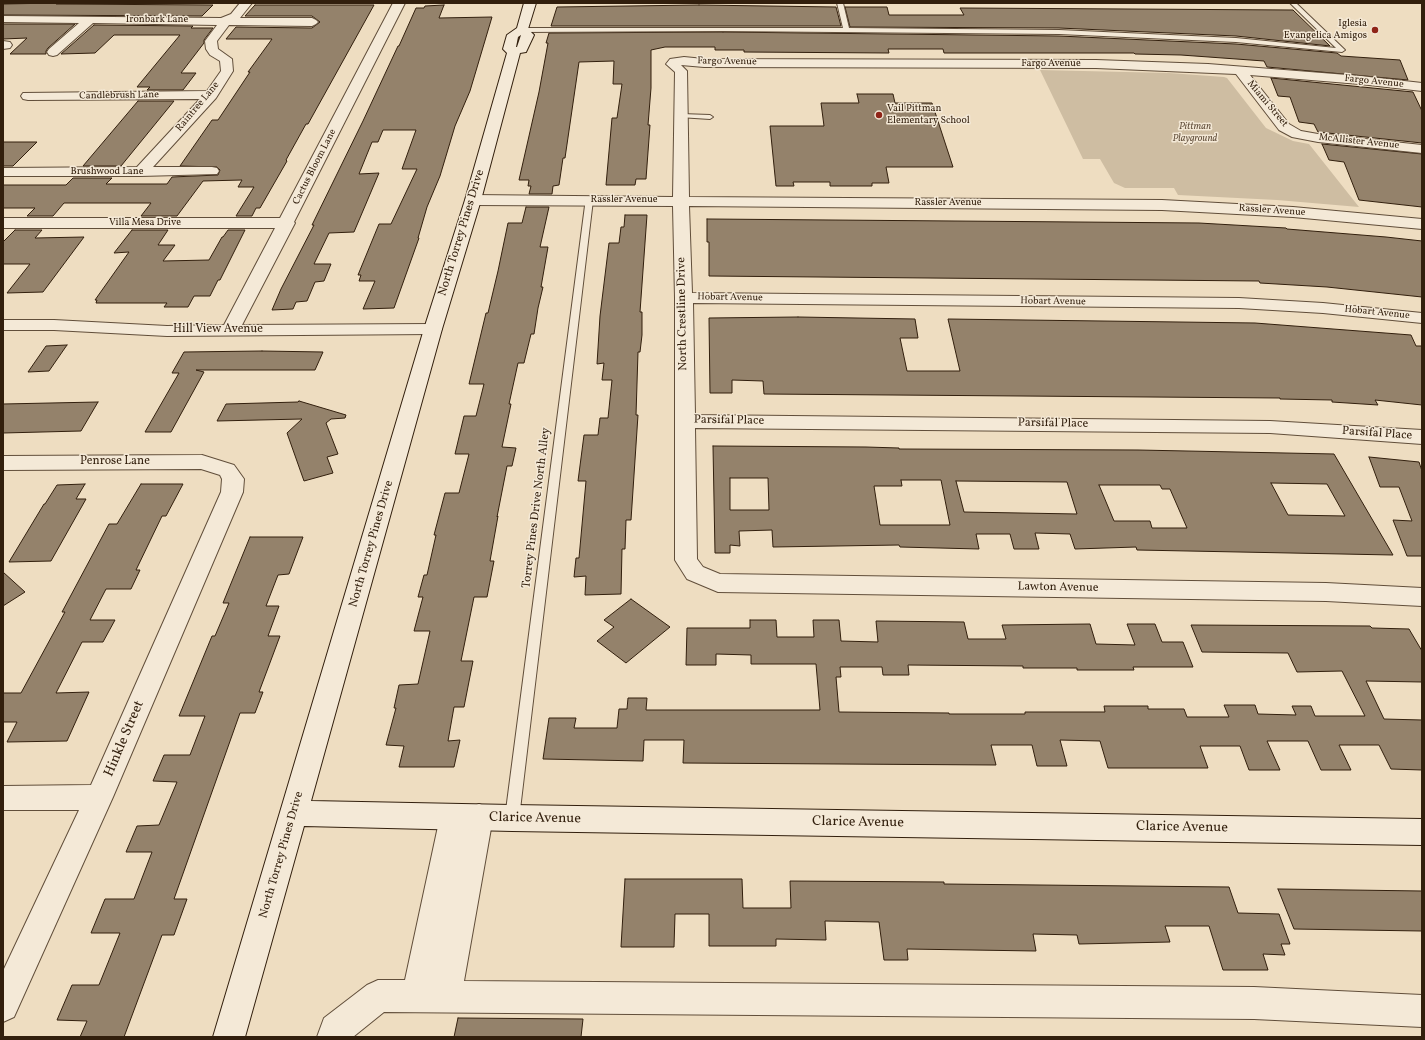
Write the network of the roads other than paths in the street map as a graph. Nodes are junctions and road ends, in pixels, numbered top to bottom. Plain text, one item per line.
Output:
1 (246, 3) edge
2 (399, 3) edge
3 (530, 3) edge
4 (840, 3) edge
5 (1293, 3) edge
6 (224, 7) dead end
7 (3, 19) edge
8 (91, 19) junction
9 (223, 21) junction
10 (312, 22) dead end
11 (846, 30) junction
12 (518, 41) junction
13 (53, 52) dead end
14 (679, 61) joint
15 (1240, 71) junction
16 (1422, 87) edge
17 (211, 95) junction
18 (28, 96) dead end
19 (681, 116) junction
20 (710, 116) dead end
21 (1297, 134) joint
22 (1422, 149) edge
23 (3, 172) edge
24 (140, 172) junction
25 (212, 172) dead end
26 (473, 200) junction
27 (589, 200) junction
28 (681, 201) junction
29 (3, 223) edge
30 (287, 223) junction
31 (1422, 224) edge
32 (684, 298) junction
33 (1422, 318) edge
34 (3, 324) edge
35 (433, 329) junction
36 (230, 331) junction
37 (684, 421) junction
38 (1422, 437) edge
39 (5, 465) edge
40 (227, 470) joint
41 (695, 573) joint
42 (1422, 597) edge
43 (99, 797) junction
44 (3, 798) edge
45 (295, 813) junction
46 (466, 817) junction
47 (512, 818) junction
48 (1422, 832) edge
49 (431, 997) junction
50 (3, 1006) edge
51 (1422, 1011) edge
52 (229, 1037) edge
53 (333, 1037) edge

1 - 9 street, Raintree Lane
2 - 30 street, Cactus Bloom Lane
3 - 12 street, North Torrey Pines Drive
4 - 11 lane
5 - 11 lane
6 - 9 street, Raintree Lane
7 - 8 street, Ironbark Lane
8 - 9 street, Ironbark Lane
8 - 13 street
9 - 10 street, Ironbark Lane
9 - 17 street, Raintree Lane
11 - 12 lane
12 - 26 street, North Torrey Pines Drive
14 - 15 street, Fargo Avenue
14 - 19 street, North Crestline Drive
15 - 16 street, Fargo Avenue
15 - 21 street, Miami Street
17 - 18 street, Candlebrush Lane
17 - 24 street, Raintree Lane
19 - 20 lane
19 - 28 street, North Crestline Drive
21 - 22 street, McAllister Avenue
23 - 24 street, Brushwood Lane
24 - 25 street, Brushwood Lane
26 - 27 street, Rassler Avenue
26 - 35 street, North Torrey Pines Drive
27 - 28 street, Rassler Avenue
27 - 47 lane, Torrey Pines Drive North Alley
28 - 31 street, Rassler Avenue
28 - 32 street, North Crestline Drive
29 - 30 street, Villa Mesa Drive
30 - 36 street, Cactus Bloom Lane
32 - 33 street, Hobart Avenue
32 - 37 street, North Crestline Drive
34 - 36 street, Hill View Avenue
35 - 36 street, Hill View Avenue
35 - 45 street, North Torrey Pines Drive
37 - 38 street, Parsifal Place
37 - 41 street, North Crestline Drive
39 - 40 street, Penrose Lane
40 - 43 street, Hinkle Street
41 - 42 street, Lawton Avenue
43 - 44 street
43 - 50 street, Hinkle Street
45 - 46 street, Clarice Avenue
45 - 52 street, North Torrey Pines Drive
46 - 47 street, Clarice Avenue
46 - 49 street
47 - 48 street, Clarice Avenue
49 - 51 street
49 - 53 street

